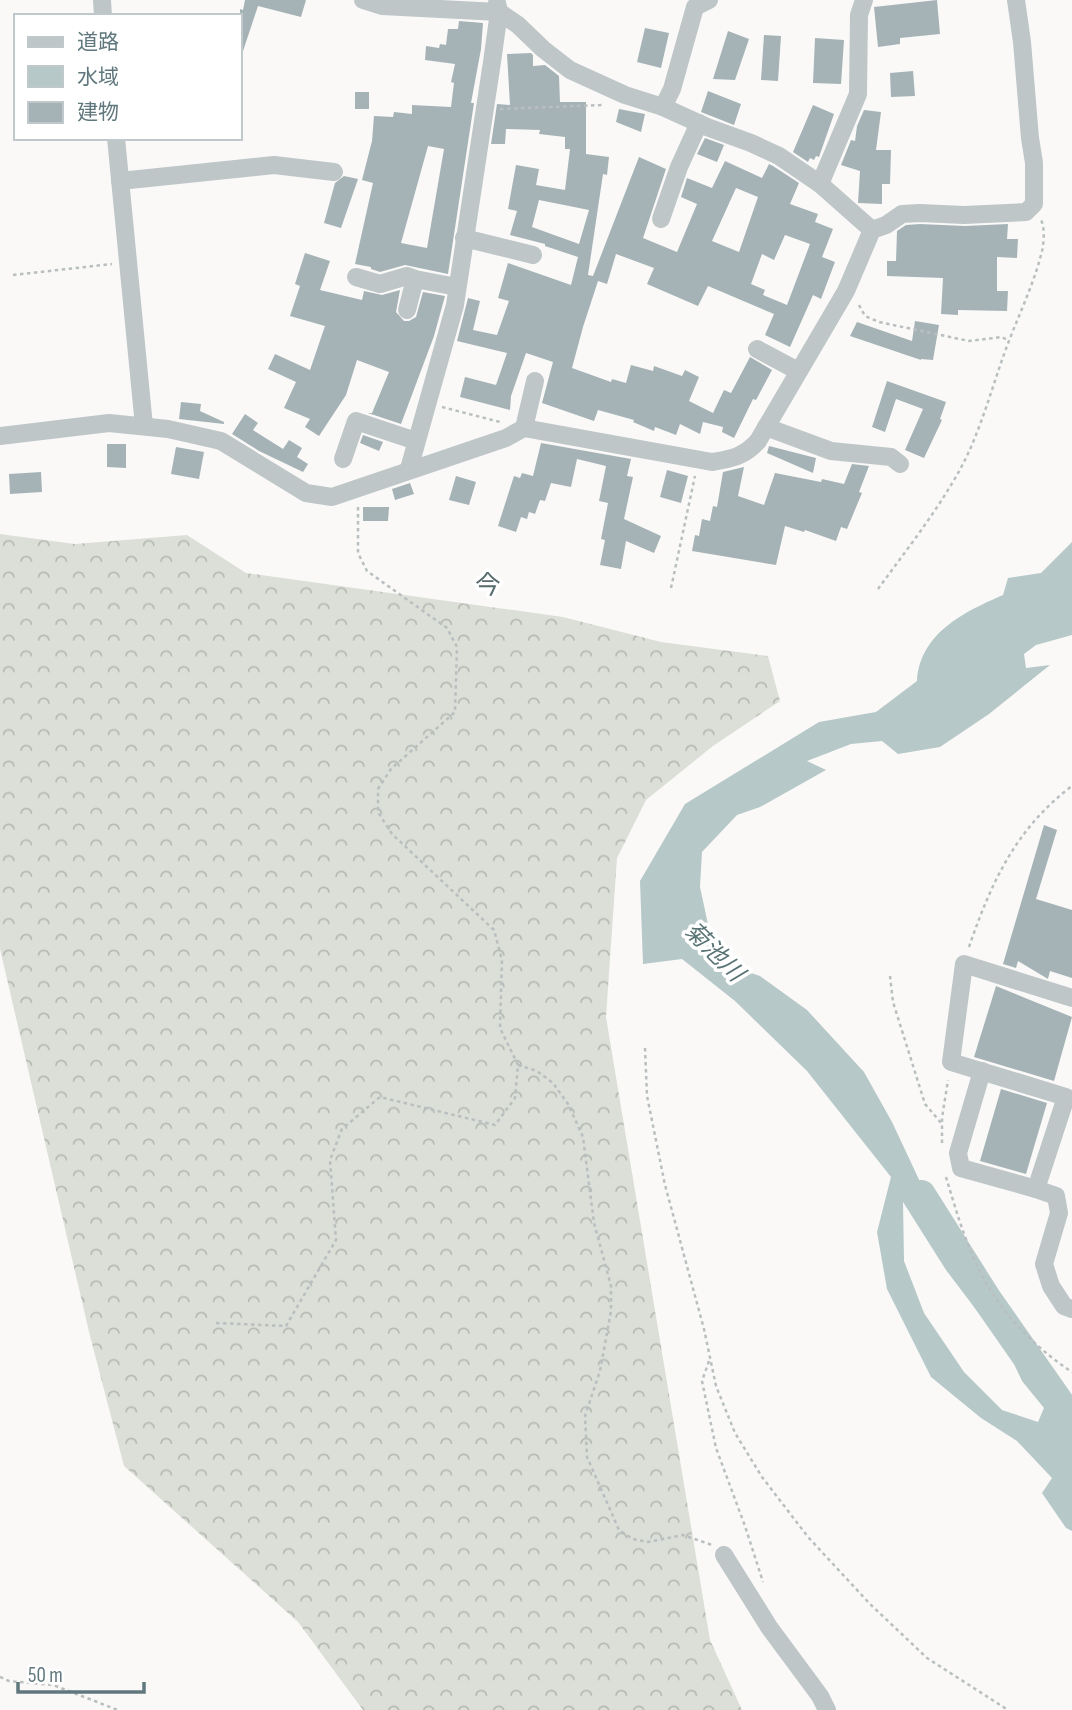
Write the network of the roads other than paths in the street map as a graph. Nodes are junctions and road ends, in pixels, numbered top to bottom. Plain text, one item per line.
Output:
1 (363, 0) edge
2 (709, 0) edge
3 (864, 0) edge
4 (1016, 0) edge
5 (498, 6) edge
6 (663, 107) junction
7 (699, 123) junction
8 (116, 140) edge
9 (334, 172) dead end
10 (120, 181) junction
11 (820, 184) junction
12 (661, 219) dead end
13 (872, 230) junction
14 (464, 238) junction
15 (533, 255) dead end
16 (356, 277) dead end
17 (415, 279) junction
18 (457, 288) junction
19 (407, 310) dead end
20 (757, 349) dead end
21 (798, 370) junction
22 (535, 382) dead end
23 (144, 426) junction
24 (766, 427) junction
25 (524, 428) junction
26 (0, 436) edge
27 (416, 441) junction
28 (343, 459) dead end
29 (900, 464) dead end
30 (409, 469) junction
31 (1072, 998) edge
32 (982, 1071) junction
33 (1070, 1092) edge
34 (1036, 1189) junction
35 (1072, 1309) edge
36 (724, 1555) road end
37 (827, 1710) edge

1 - 5 street
2 - 6 street
3 - 11 street
4 - 13 street
5 - 6 street
5 - 14 street
6 - 7 street
7 - 11 street
7 - 12 street
8 - 10 street
9 - 10 street
10 - 23 street
11 - 13 street
13 - 21 street
14 - 15 street
14 - 18 street
16 - 17 street
17 - 18 street
17 - 19 street
18 - 27 street
20 - 21 street
21 - 24 street
22 - 25 street
23 - 26 street
23 - 30 street
24 - 25 street
24 - 29 street
25 - 30 street
27 - 28 street
27 - 30 street
31 - 32 street
32 - 33 street
32 - 34 street
33 - 34 street
34 - 35 street
36 - 37 street

